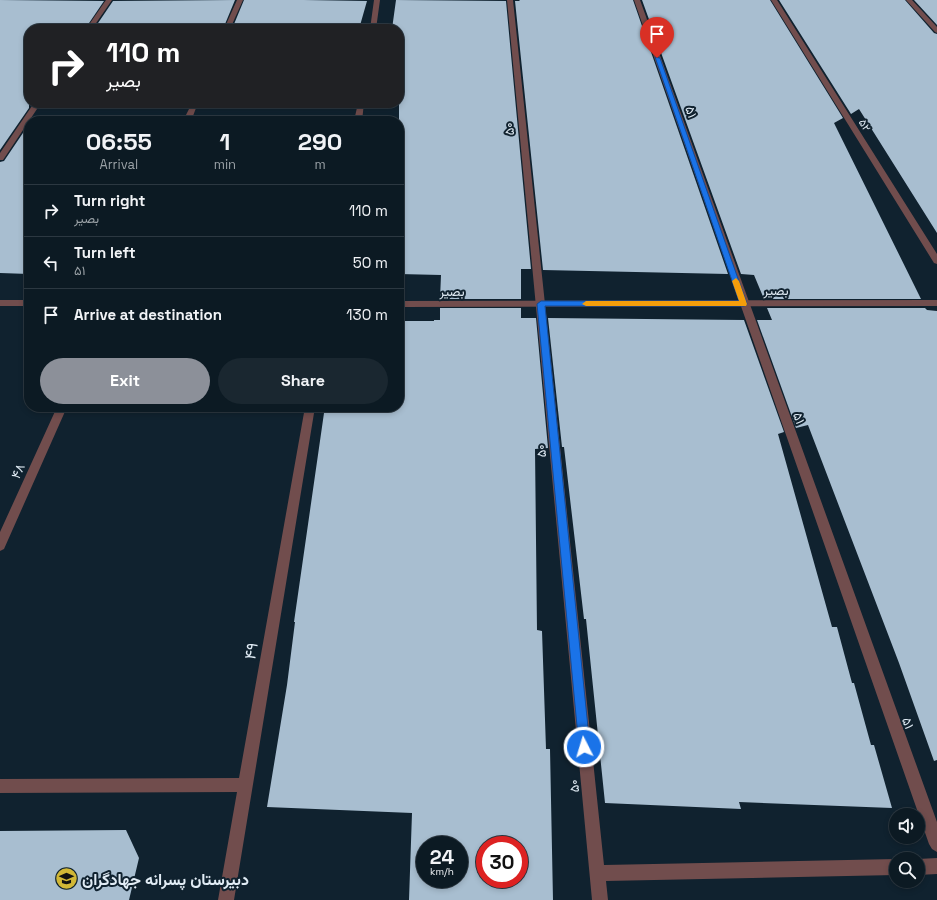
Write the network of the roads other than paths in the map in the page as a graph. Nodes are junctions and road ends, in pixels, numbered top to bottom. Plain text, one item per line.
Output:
1 (109, 0) edge
2 (240, 0) edge
3 (377, 0) edge
4 (510, 0) edge
5 (637, 0) edge
6 (774, 0) edge
7 (909, 0) edge
8 (92, 24) edge
9 (229, 24) edge
10 (374, 24) edge
11 (937, 31) edge
12 (24, 123) edge
13 (0, 158) edge
14 (937, 261) edge
15 (0, 303) edge
16 (937, 303) edge
17 (24, 304) edge
18 (404, 304) edge
19 (541, 304) junction
20 (744, 304) junction
21 (60, 412) edge
22 (309, 412) edge
23 (0, 546) edge
24 (245, 785) junction
25 (0, 786) edge
26 (937, 844) edge
27 (937, 866) edge
28 (889, 867) edge
29 (925, 867) edge
30 (597, 873) junction
31 (226, 900) edge
32 (600, 900) edge

1 - 8 street
2 - 9 street
3 - 10 street
4 - 19 street, ۵۰
5 - 20 street, ۵۱
6 - 14 street, ۵۲
7 - 11 street
12 - 13 street
15 - 17 street
16 - 20 street, بصیر
18 - 19 street, بصیر
19 - 20 street, بصیر
19 - 30 street, ۵۰
20 - 26 street, ۵۱
21 - 23 street, ۴۸
22 - 24 street, ۴۹
24 - 25 street
24 - 31 street, ۴۹
27 - 29 street
28 - 30 street
30 - 32 street, ۵۰

